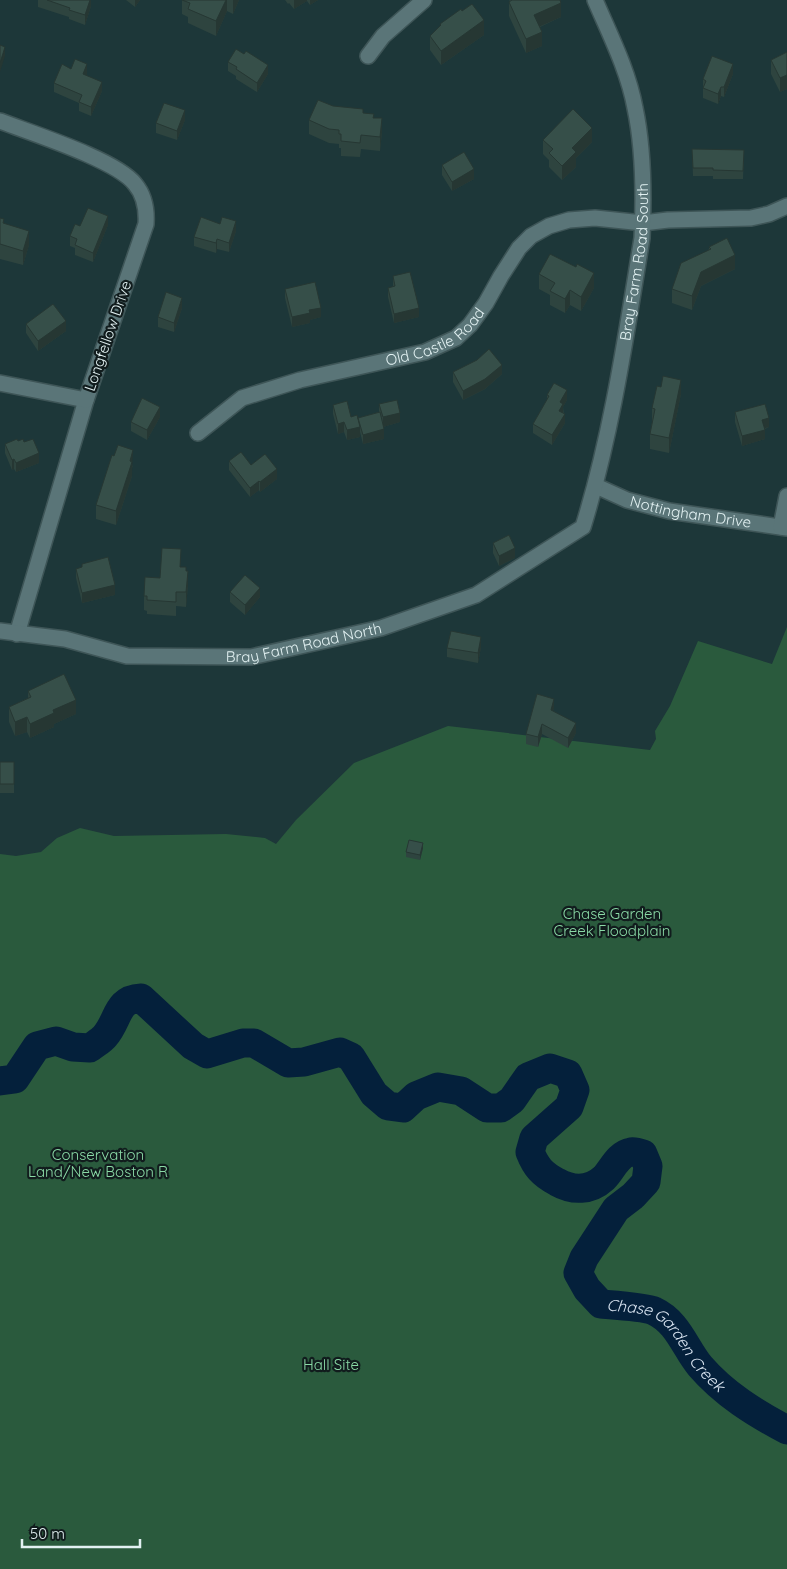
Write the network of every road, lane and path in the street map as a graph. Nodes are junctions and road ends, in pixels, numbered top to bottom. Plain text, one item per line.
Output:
1 (424, 0) edge
2 (595, 0) edge
3 (368, 56) dead end
4 (0, 120) edge
5 (787, 206) edge
6 (643, 223) junction
7 (0, 383) edge
8 (86, 400) junction
9 (198, 433) dead end
10 (596, 486) junction
11 (787, 496) edge
12 (583, 527) joint
13 (784, 527) edge
14 (0, 631) edge
15 (17, 634) junction

1 - 3 street
2 - 6 street, Bray Farm Road South
4 - 8 street, Longfellow Drive
5 - 6 street, Old Castle Road
6 - 9 street, Old Castle Road
6 - 10 street, Bray Farm Road South
7 - 8 street
8 - 15 street, Longfellow Drive
10 - 12 street, Bray Farm Road South
10 - 13 street, Nottingham Drive
11 - 13 street
12 - 15 street, Bray Farm Road North
14 - 15 street, Bray Farm Road North

